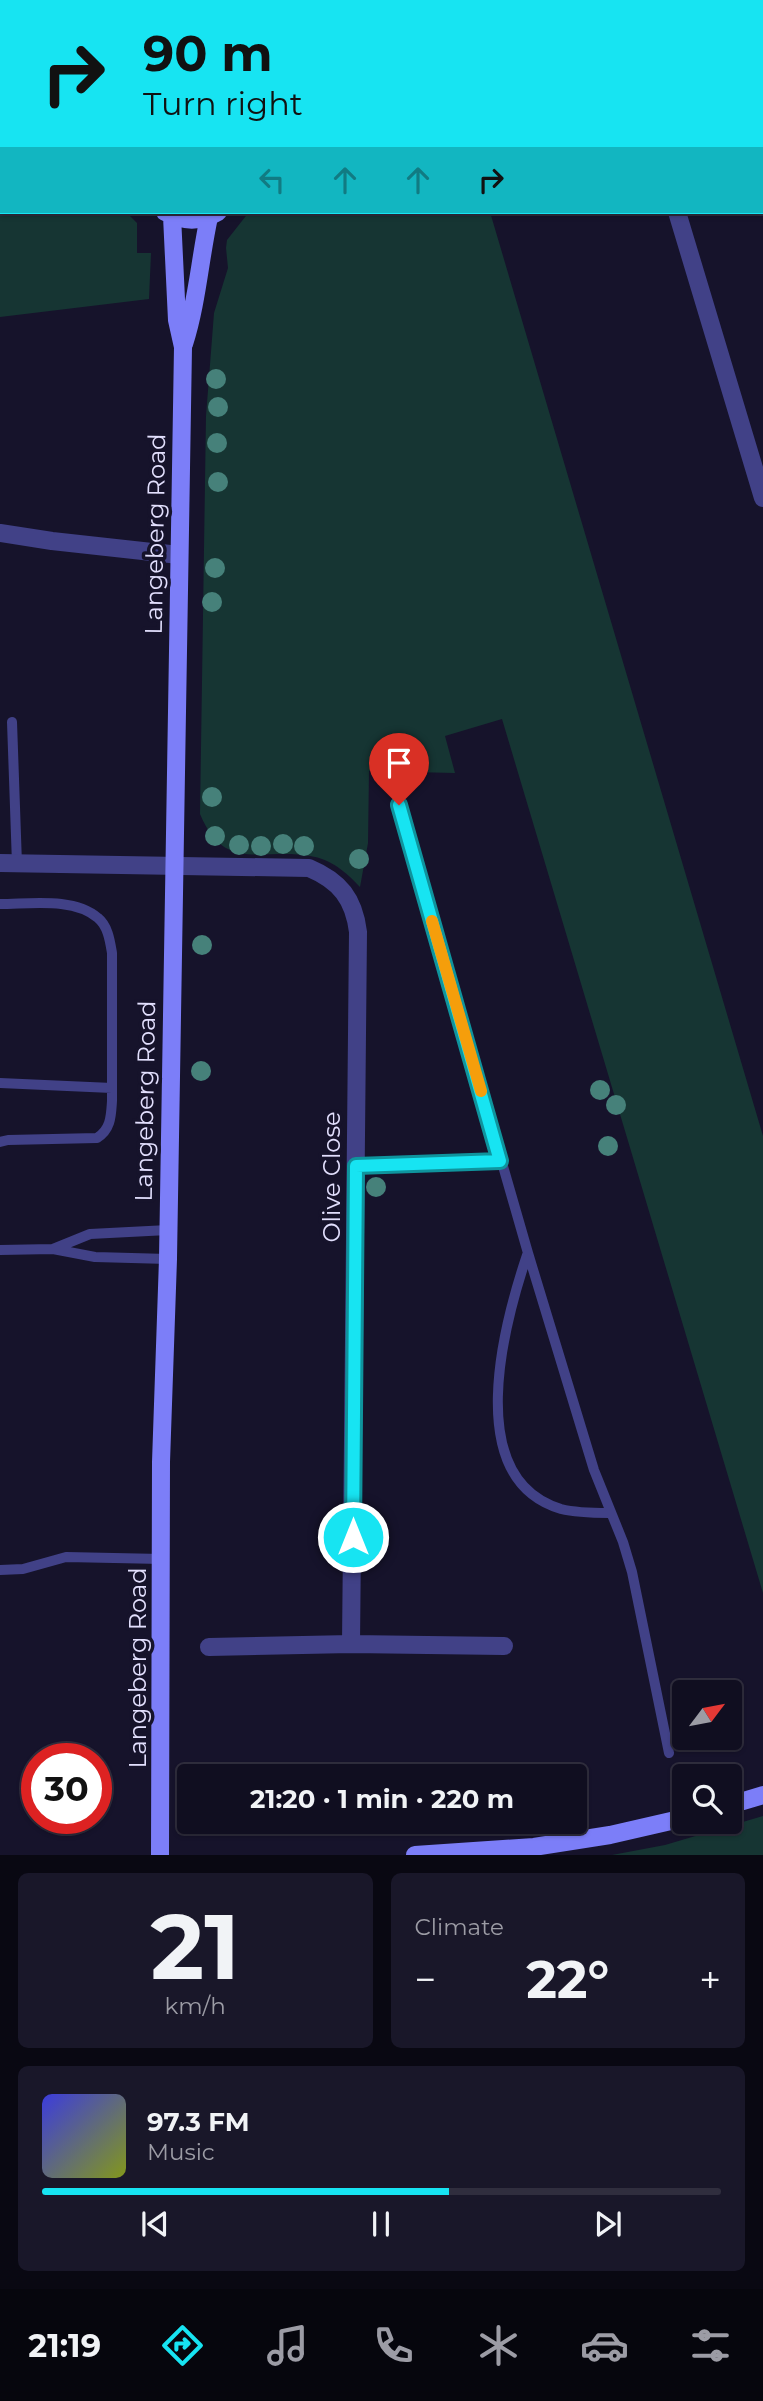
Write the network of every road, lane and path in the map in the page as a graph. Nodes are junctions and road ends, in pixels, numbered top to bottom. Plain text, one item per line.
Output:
1 (169, 214) edge
2 (214, 214) edge
3 (678, 214) edge
4 (183, 347) junction
5 (763, 498) edge
6 (0, 533) edge
7 (179, 555) junction
8 (12, 722) dead end
9 (399, 805) dead end
10 (8, 864) edge
11 (173, 866) junction
12 (0, 904) edge
13 (0, 1083) edge
14 (112, 1088) junction
15 (0, 1142) edge
16 (500, 1161) junction
17 (356, 1166) junction
18 (168, 1230) junction
19 (0, 1250) edge
20 (53, 1250) junction
21 (528, 1254) junction
22 (168, 1259) junction
23 (610, 1513) junction
24 (162, 1559) junction
25 (0, 1570) edge
26 (351, 1644) junction
27 (504, 1646) dead end
28 (209, 1647) dead end
29 (669, 1753) dead end
30 (763, 1795) edge
31 (742, 1801) edge
32 (672, 1821) edge
33 (160, 1855) edge
34 (415, 1855) edge

1 - 2 main road
1 - 4 main road, Langeberg Road
2 - 4 main road, Langeberg Road
3 - 5 street
4 - 7 main road, Langeberg Road
6 - 7 street
7 - 11 main road, Langeberg Road
8 - 10 lane
9 - 16 lane
10 - 11 street, Olive Close
11 - 17 street, Olive Close
11 - 18 main road, Langeberg Road
12 - 14 lane
13 - 14 lane
14 - 15 lane
16 - 17 lane
16 - 21 lane
17 - 26 street, Olive Close
18 - 20 lane
18 - 22 main road, Langeberg Road
19 - 20 lane
20 - 22 lane
21 - 23 lane
21 - 23 lane
22 - 24 main road, Langeberg Road
23 - 29 lane
24 - 25 lane
24 - 33 main road, Langeberg Road
26 - 27 street
26 - 28 street
30 - 31 main road
32 - 34 main road

